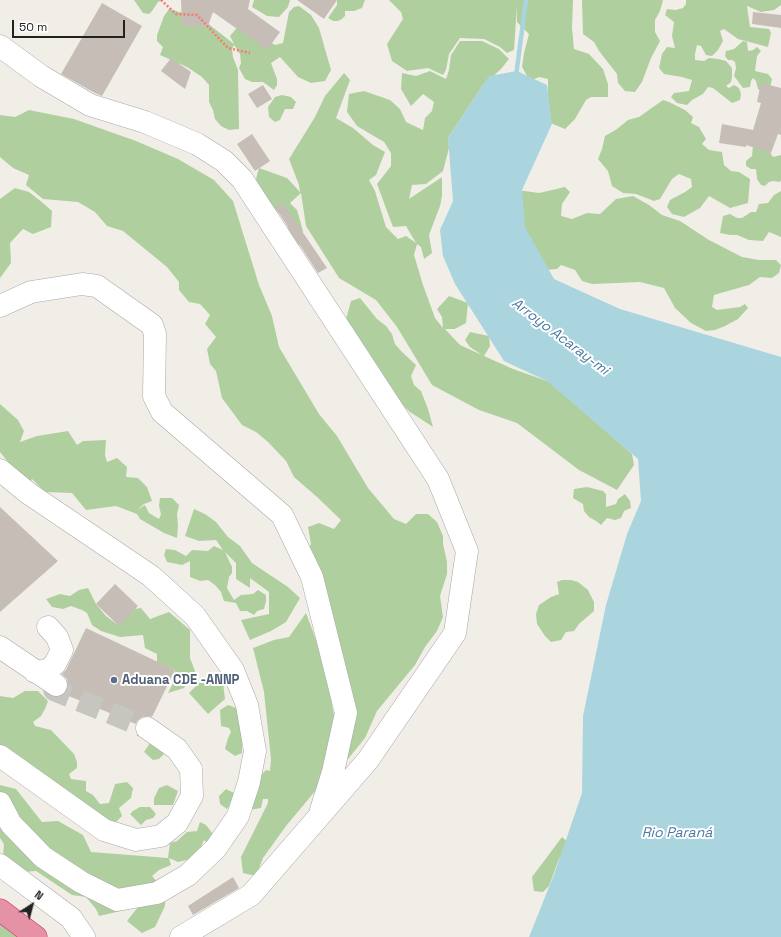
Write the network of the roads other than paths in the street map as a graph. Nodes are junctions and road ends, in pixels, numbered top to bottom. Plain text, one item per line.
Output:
1 (0, 46) edge
2 (0, 306) edge
3 (0, 470) edge
4 (48, 627) dead end
5 (0, 647) edge
6 (34, 672) junction
7 (56, 685) tunnel mouth
8 (147, 728) tunnel mouth
9 (0, 756) edge
10 (0, 803) edge
11 (320, 816) junction
12 (0, 865) edge
13 (0, 910) edge
14 (36, 937) edge
15 (84, 937) edge
16 (182, 937) edge

1 - 11 lane
2 - 11 lane
3 - 10 lane
4 - 6 lane
5 - 6 lane
6 - 7 lane
8 - 9 lane
11 - 16 lane
12 - 15 lane
13 - 14 highway

